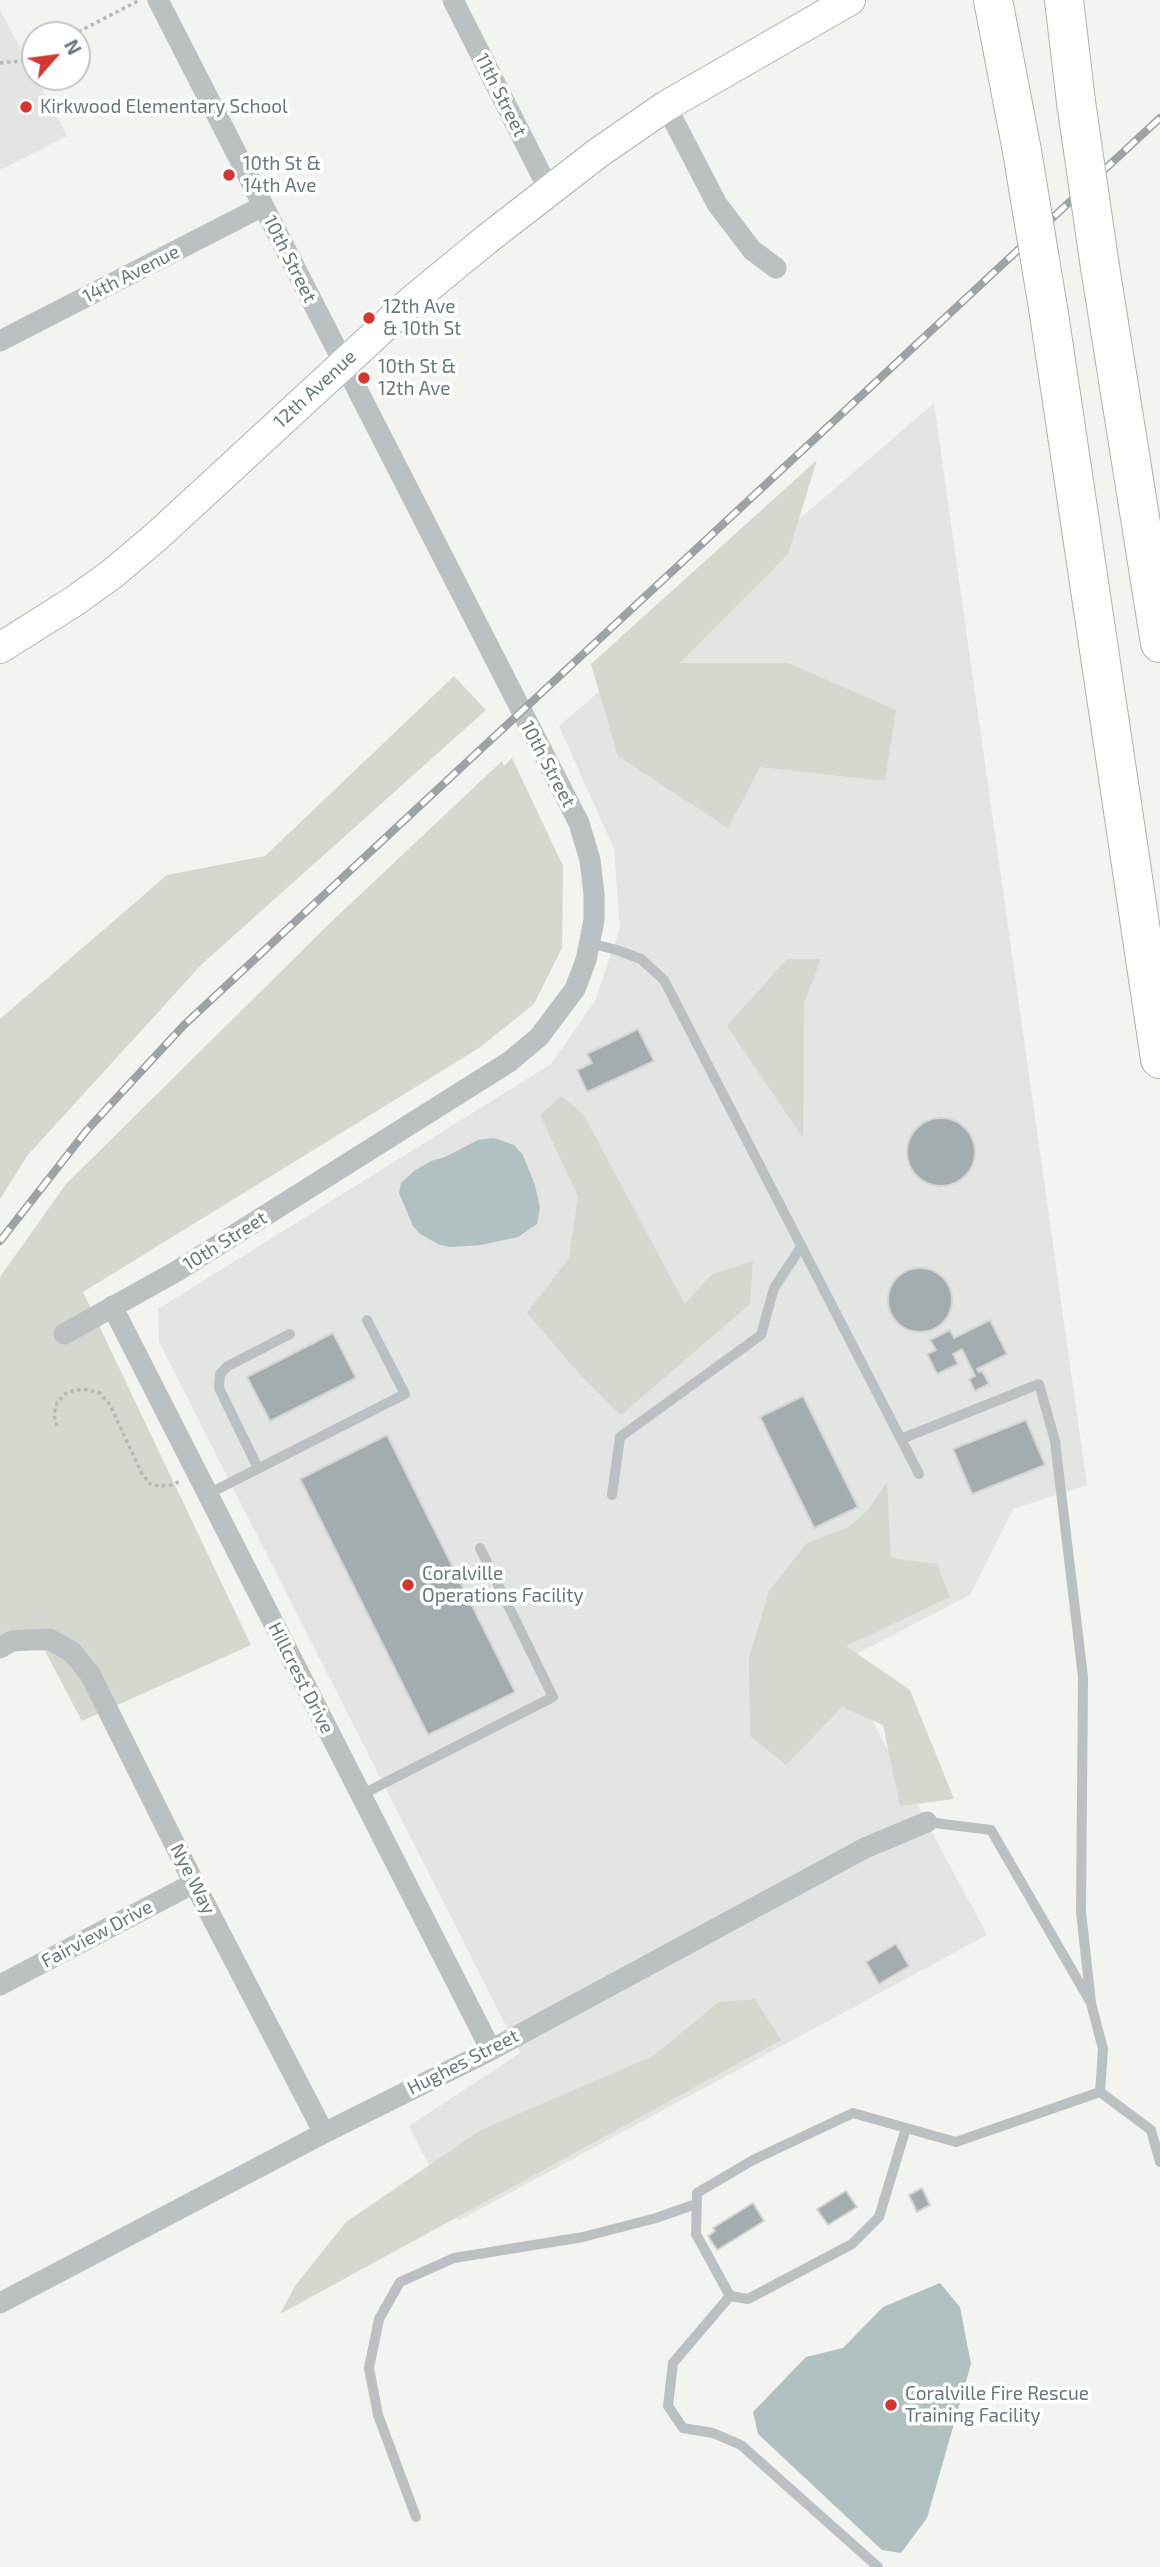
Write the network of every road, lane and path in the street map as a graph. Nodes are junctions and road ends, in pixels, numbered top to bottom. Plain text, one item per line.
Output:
1 (140, 0) edge
2 (158, 0) edge
3 (453, 0) edge
4 (850, 0) edge
5 (993, 0) edge
6 (1064, 0) edge
7 (91, 25) edge
8 (21, 61) edge
9 (0, 64) edge
10 (666, 106) junction
11 (549, 190) junction
12 (263, 206) junction
13 (776, 268) dead end
14 (0, 341) edge
15 (342, 363) junction
16 (1160, 643) edge
17 (0, 648) edge
18 (589, 943) junction
19 (1160, 1059) edge
20 (802, 1247) junction
21 (112, 1306) junction
22 (367, 1320) dead end
23 (64, 1334) dead end
24 (290, 1334) dead end
25 (57, 1426) dead end
26 (901, 1439) junction
27 (258, 1468) junction
28 (196, 1472) junction
29 (919, 1474) dead end
30 (208, 1494) junction
31 (612, 1495) dead end
32 (480, 1548) dead end
33 (0, 1648) edge
34 (361, 1795) junction
35 (927, 1822) joint
36 (194, 1883) junction
37 (0, 1984) edge
38 (1091, 2003) junction
39 (491, 2050) junction
40 (1100, 2092) junction
41 (906, 2128) junction
42 (324, 2133) junction
43 (1160, 2162) edge
44 (696, 2204) junction
45 (730, 2295) junction
46 (0, 2303) edge
47 (416, 2517) dead end
48 (878, 2567) edge

1 - 7 path
2 - 12 street, 10th Street
3 - 11 street, 11th Street
4 - 10 main road, 12th Avenue
5 - 19 highway, bridge
6 - 16 highway, bridge
8 - 9 path
10 - 11 main road, 12th Avenue
10 - 13 street
11 - 15 main road, 12th Avenue
12 - 14 street, 14th Avenue
12 - 15 street, 10th Street
15 - 17 main road, 12th Avenue
15 - 18 street, 10th Street
18 - 20 lane
18 - 21 street, 10th Street
20 - 26 lane
20 - 31 lane
21 - 23 street, 10th Street
21 - 28 street, Hillcrest Drive
22 - 27 lane
24 - 27 lane
25 - 28 path
26 - 29 lane
26 - 38 lane
27 - 30 lane
28 - 30 street, Hillcrest Drive
30 - 34 street, Hillcrest Drive
32 - 34 lane
33 - 36 street, Nye Way
34 - 39 street, Hillcrest Drive
35 - 38 lane
35 - 39 street, Hughes Street
36 - 37 street, Fairview Drive
36 - 42 street, Nye Way
38 - 40 lane
39 - 42 street, Hughes Street
40 - 41 lane
40 - 43 lane
41 - 44 lane
41 - 45 lane
42 - 46 street, Hughes Street
44 - 45 lane
44 - 47 lane
45 - 48 lane

